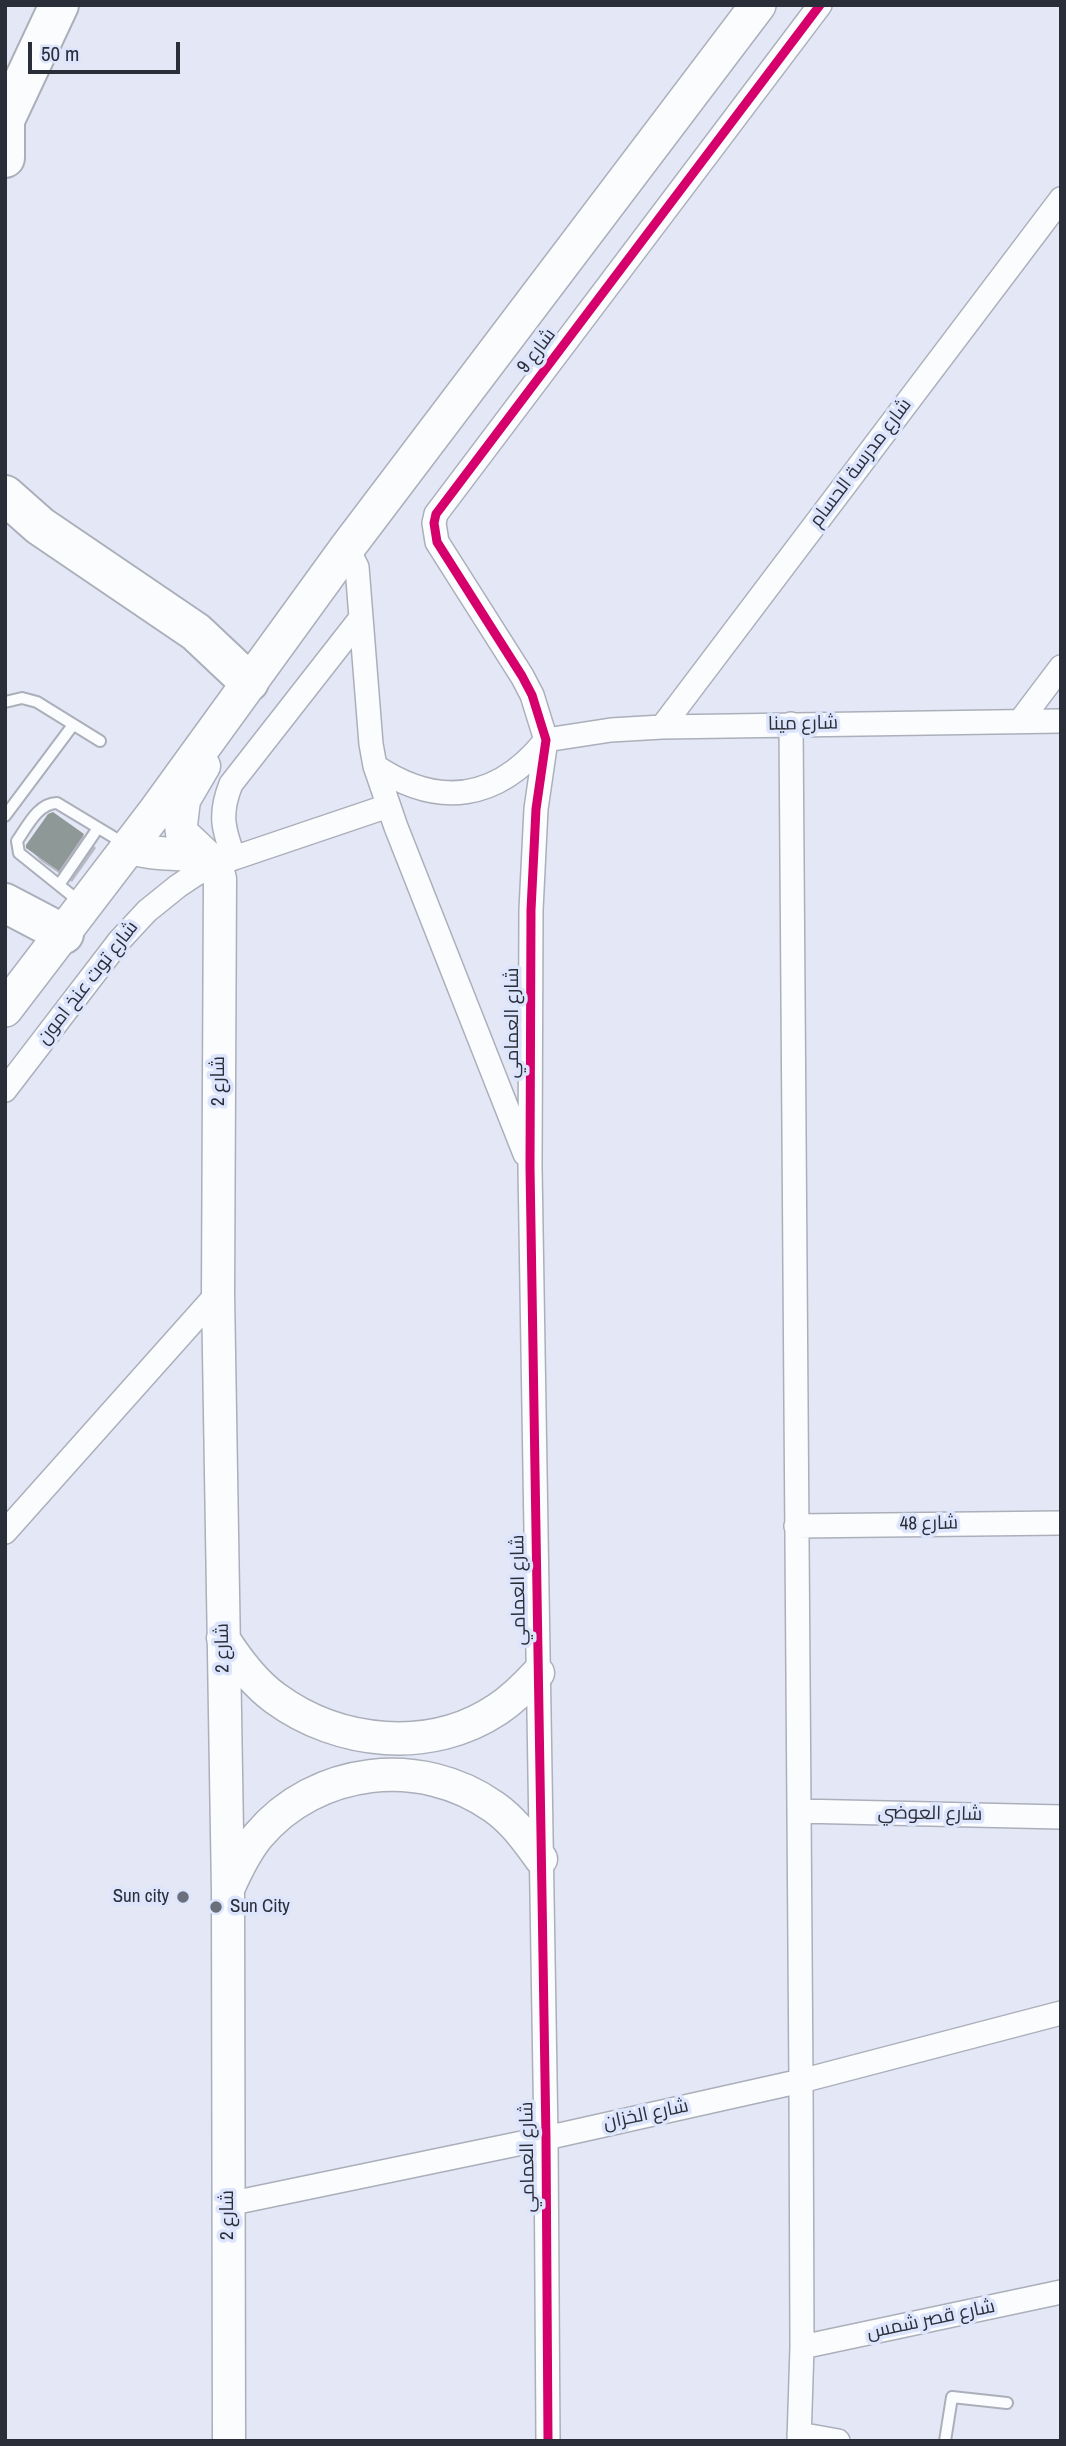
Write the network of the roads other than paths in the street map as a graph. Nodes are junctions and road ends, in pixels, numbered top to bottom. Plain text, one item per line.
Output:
1 (59, 5) edge
2 (758, 5) edge
3 (820, 5) edge
4 (5, 120) edge
5 (5, 158) edge
6 (1061, 199) edge
7 (5, 495) edge
8 (347, 548) junction
9 (360, 619) junction
10 (1061, 667) edge
11 (249, 682) junction
12 (5, 702) edge
13 (5, 707) edge
14 (5, 713) edge
15 (1021, 720) junction
16 (1061, 721) edge
17 (73, 724) junction
18 (791, 724) junction
19 (662, 727) junction
20 (208, 740) junction
21 (546, 740) junction
22 (100, 741) dead end
23 (375, 766) junction
24 (388, 806) junction
25 (5, 816) edge
26 (98, 828) junction
27 (129, 847) junction
28 (220, 861) junction
29 (5, 903) edge
30 (70, 908) junction
31 (5, 1009) edge
32 (5, 1090) edge
33 (530, 1167) junction
34 (218, 1293) junction
35 (1061, 1523) edge
36 (796, 1526) junction
37 (5, 1532) edge
38 (223, 1638) junction
39 (538, 1673) junction
40 (799, 1811) junction
41 (1061, 1817) edge
42 (541, 1859) junction
43 (228, 1892) junction
44 (1061, 2013) edge
45 (801, 2081) junction
46 (546, 2138) junction
47 (228, 2204) junction
48 (1061, 2292) edge
49 (802, 2347) junction
50 (1007, 2403) dead end
51 (799, 2437) edge
52 (229, 2441) edge
53 (548, 2441) edge
54 (838, 2441) edge
55 (945, 2441) edge

1 - 4 highway
2 - 8 main road
3 - 21 street, شارع 9
4 - 5 highway
6 - 19 street, شارع مدرسة الحسام
7 - 11 highway
8 - 9 street
8 - 11 main road
9 - 23 street
9 - 28 street
10 - 15 street
11 - 20 main road
12 - 17 lane
13 - 14 lane
15 - 16 street, شارع مينا
15 - 18 street, شارع مينا
17 - 22 lane
17 - 25 lane
18 - 19 street, شارع مينا
18 - 36 street
19 - 21 street, شارع مينا
20 - 27 main road
20 - 28 street
21 - 23 street
21 - 33 street, شارع العمامي
23 - 24 street
24 - 28 street
24 - 33 street
26 - 27 lane
26 - 30 lane
26 - 30 lane
27 - 28 street
27 - 30 main road
28 - 32 street, شارع توت عنخ امون
28 - 34 street, شارع 2
29 - 30 highway
30 - 31 main road
33 - 39 street, شارع العمامي
34 - 37 street
34 - 38 street, شارع 2
35 - 36 street, شارع 48
36 - 40 street
38 - 39 street
38 - 43 street, شارع 2
39 - 42 street, شارع العمامي
40 - 41 street, شارع العوضي
40 - 45 street
42 - 43 street
42 - 46 street, شارع العمامي
43 - 47 street, شارع 2
44 - 45 street, شارع الخزان
45 - 46 street, شارع الخزان
45 - 49 street
46 - 47 street, شارع الخزان
46 - 53 street, شارع العمامي
47 - 52 street, شارع 2
48 - 49 street, شارع قصر شمس
49 - 51 street
50 - 55 lane
51 - 54 street

